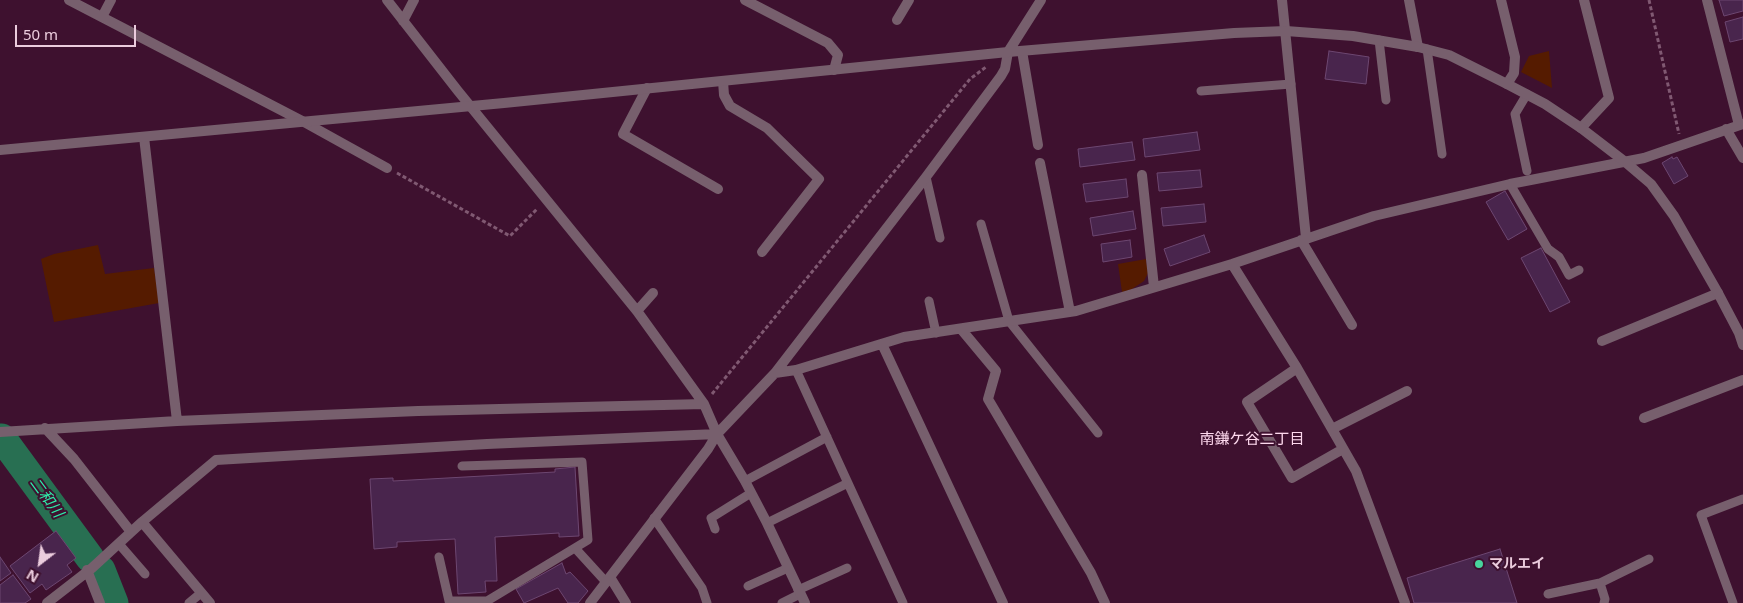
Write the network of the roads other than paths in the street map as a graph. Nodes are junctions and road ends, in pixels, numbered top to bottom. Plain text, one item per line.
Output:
1 (68, 0) edge
2 (111, 0) edge
3 (387, 0) edge
4 (414, 0) edge
5 (745, 0) edge
6 (909, 0) edge
7 (1041, 0) edge
8 (1282, 0) edge
9 (1410, 0) edge
10 (1501, 0) edge
11 (1584, 0) edge
12 (1707, 0) edge
13 (102, 17) junction
14 (898, 20) dead end
15 (403, 21) junction
16 (1286, 31) junction
17 (1379, 40) junction
18 (1423, 48) junction
19 (1022, 51) junction
20 (1008, 52) junction
21 (834, 70) junction
22 (723, 81) junction
23 (1290, 84) junction
24 (1507, 84) junction
25 (647, 88) junction
26 (1201, 91) dead end
27 (1527, 94) junction
28 (1386, 100) dead end
29 (471, 106) junction
30 (304, 122) junction
31 (1741, 124) edge
32 (1581, 128) junction
33 (1726, 129) junction
34 (144, 136) junction
35 (1038, 145) dead end
36 (0, 150) edge
37 (1442, 154) dead end
38 (1743, 158) edge
39 (1624, 160) junction
40 (1040, 163) dead end
41 (387, 168) road end
42 (1527, 170) dead end
43 (1142, 175) dead end
44 (926, 176) junction
45 (1510, 184) junction
46 (718, 189) dead end
47 (981, 224) dead end
48 (940, 238) dead end
49 (1304, 239) junction
50 (762, 252) dead end
51 (1232, 264) junction
52 (1579, 270) dead end
53 (1154, 287) junction
54 (653, 293) dead end
55 (1718, 293) junction
56 (929, 301) dead end
57 (637, 311) junction
58 (1070, 312) junction
59 (1009, 321) junction
60 (1352, 325) dead end
61 (961, 330) junction
62 (936, 333) junction
63 (1602, 340) dead end
64 (882, 344) junction
65 (1743, 345) edge
66 (1297, 368) junction
67 (796, 370) junction
68 (775, 373) junction
69 (1743, 380) edge
70 (1407, 391) dead end
71 (704, 404) junction
72 (1644, 418) dead end
73 (176, 421) junction
74 (45, 428) junction
75 (1332, 429) junction
76 (2, 432) edge
77 (1098, 433) dead end
78 (717, 434) junction
79 (827, 437) junction
80 (1343, 449) junction
81 (462, 466) dead end
82 (745, 481) junction
83 (848, 484) junction
84 (751, 493) junction
85 (1743, 499) edge
86 (654, 518) junction
87 (142, 522) junction
88 (767, 523) junction
89 (715, 528) dead end
90 (131, 532) junction
91 (119, 544) junction
92 (575, 548) junction
93 (439, 557) dead end
94 (1648, 559) dead end
95 (93, 566) junction
96 (788, 568) junction
97 (847, 568) dead end
98 (144, 574) dead end
99 (608, 579) junction
100 (1600, 583) junction
101 (748, 586) dead end
102 (201, 593) junction
103 (1548, 594) dead end
104 (801, 596) edge
105 (47, 603) edge
106 (100, 603) edge
107 (189, 603) edge
108 (210, 603) edge
109 (590, 603) edge
110 (626, 603) edge
111 (707, 603) edge
112 (782, 603) edge
113 (904, 603) edge
114 (1003, 603) edge
115 (1105, 603) edge
116 (1405, 603) edge
117 (1604, 603) edge
118 (1733, 603) edge

1 - 13 street
2 - 13 street
3 - 15 street
4 - 15 street
5 - 21 street
6 - 14 street
7 - 20 street
8 - 16 street
9 - 18 street
10 - 24 street
11 - 32 street
12 - 31 street
13 - 30 street
15 - 29 street
16 - 17 street
16 - 19 street
16 - 23 street
17 - 18 street
17 - 28 lane
18 - 24 street
18 - 37 lane
19 - 20 street
19 - 35 street
20 - 21 street
20 - 44 street
21 - 22 street
22 - 25 street
22 - 50 street
23 - 26 lane
23 - 49 street
24 - 27 street
25 - 29 street
25 - 46 street
27 - 32 street
27 - 42 lane
29 - 30 street
29 - 57 street
30 - 34 street
30 - 41 street
31 - 33 street
32 - 39 street
33 - 38 street
33 - 39 street
34 - 36 street
34 - 73 street
39 - 45 street
39 - 55 street
40 - 58 street
43 - 53 street
44 - 48 lane
44 - 68 street
45 - 49 street
45 - 52 lane
47 - 59 lane
49 - 51 street
49 - 60 street
51 - 53 street
51 - 66 street
53 - 58 street
54 - 57 street
55 - 63 street
55 - 65 street
56 - 62 lane
57 - 71 street
58 - 59 street
59 - 61 street
59 - 77 lane
61 - 62 street
61 - 115 street
62 - 64 street
64 - 67 street
64 - 114 street
66 - 75 street
66 - 80 street
67 - 68 street
67 - 79 lane
68 - 78 street
69 - 72 street
70 - 75 street
71 - 73 street
71 - 78 street
73 - 74 street
74 - 76 street
74 - 90 street
75 - 80 street
78 - 82 street
78 - 86 street
78 - 87 street
79 - 82 lane
79 - 83 lane
80 - 116 street
81 - 92 lane
82 - 84 street
83 - 88 lane
83 - 113 lane
84 - 88 street
84 - 89 lane
85 - 118 lane
86 - 99 street
86 - 111 lane
87 - 90 street
87 - 102 street
88 - 96 street
90 - 91 street
91 - 95 street
91 - 98 lane
92 - 93 lane
92 - 99 lane
94 - 100 lane
95 - 105 street
95 - 106 street
96 - 101 lane
96 - 104 street
97 - 104 lane
99 - 109 street
99 - 110 street
100 - 103 lane
100 - 117 lane
102 - 107 lane
102 - 108 street
104 - 112 lane

